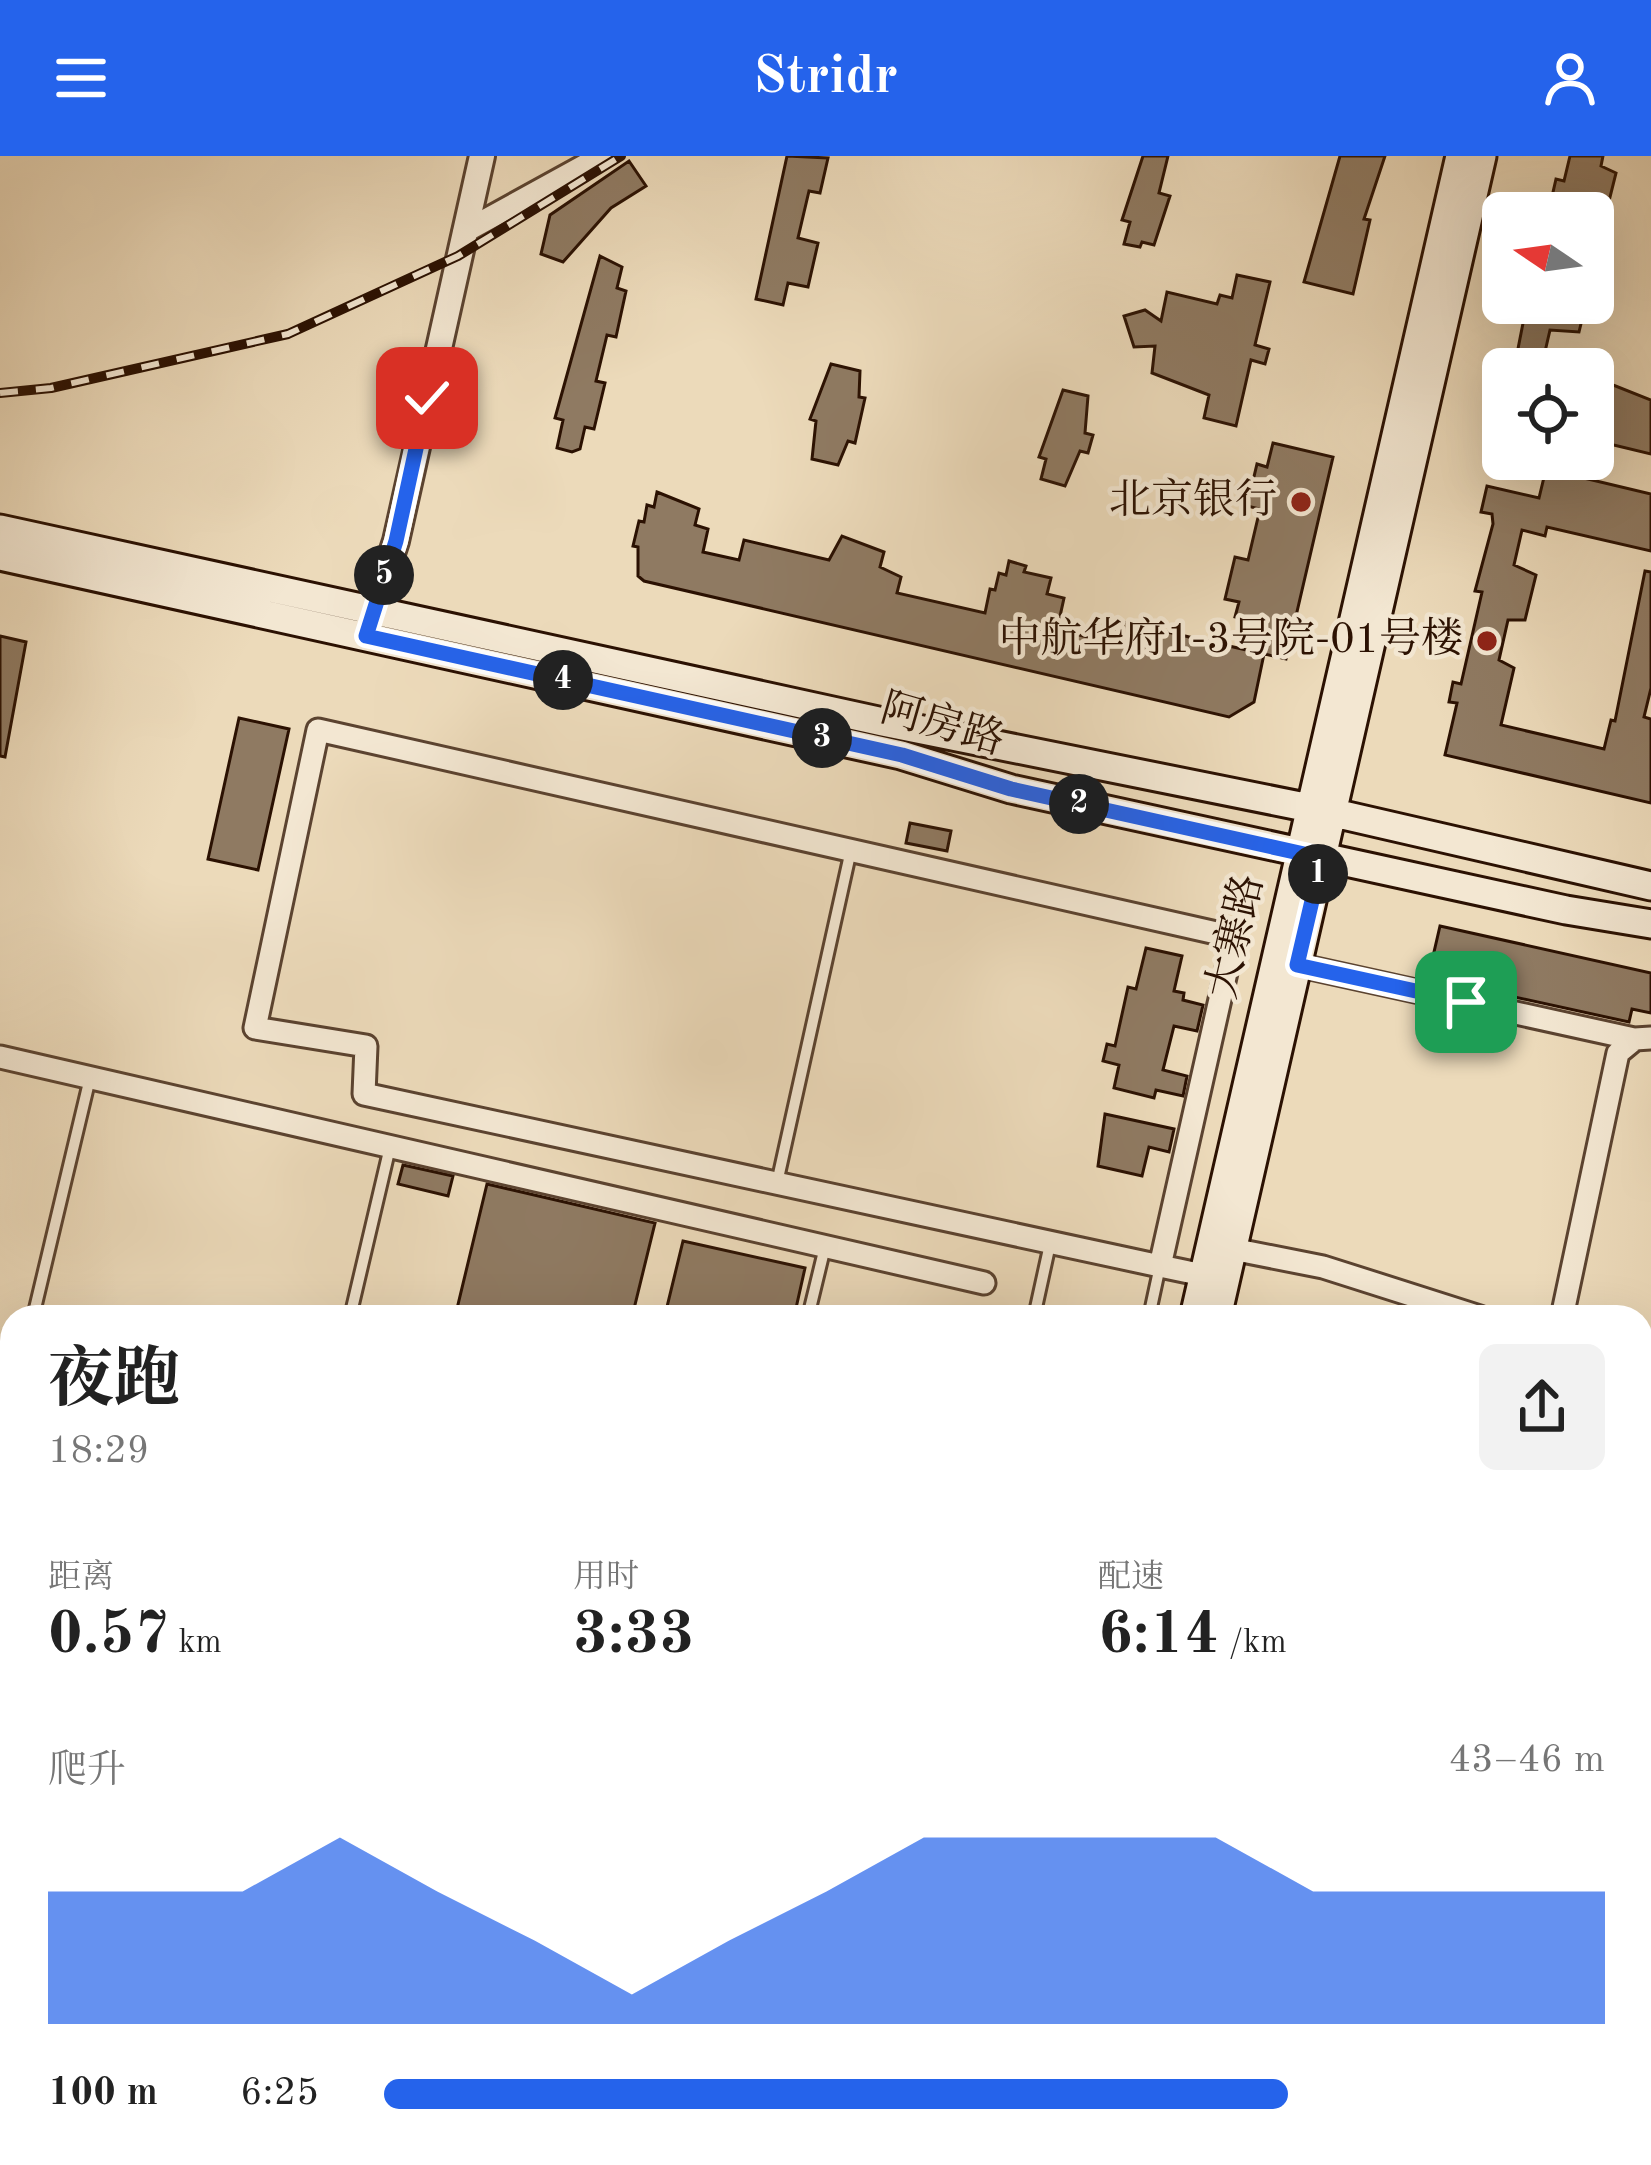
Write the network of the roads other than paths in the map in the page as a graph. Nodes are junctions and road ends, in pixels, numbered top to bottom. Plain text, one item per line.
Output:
1 (482, 156) edge
2 (602, 156) edge
3 (1460, 156) edge
4 (1482, 156) edge
5 (464, 232) junction
6 (0, 530) edge
7 (0, 556) edge
8 (369, 623) junction
9 (1129, 769) junction
10 (1320, 810) junction
11 (1119, 813) junction
12 (850, 850) junction
13 (1310, 855) junction
14 (1651, 886) edge
15 (1651, 924) edge
16 (1297, 965) junction
17 (1642, 1038) edge
18 (0, 1057) edge
19 (90, 1078) junction
20 (390, 1147) junction
21 (777, 1183) junction
22 (1050, 1242) junction
23 (825, 1246) junction
24 (1232, 1249) junction
25 (1160, 1266) junction
26 (1203, 1275) junction
27 (984, 1283) dead end
28 (36, 1305) edge
29 (353, 1305) edge
30 (811, 1305) edge
31 (1037, 1305) edge
32 (1152, 1305) edge
33 (1197, 1305) edge
34 (1220, 1305) edge
35 (1442, 1305) edge
36 (1565, 1305) edge

1 - 5 street
2 - 5 street
3 - 10 main road, 大寨路
4 - 10 main road, 大寨路
5 - 8 street
6 - 8 main road, 阿房路
7 - 8 main road, 阿房路
8 - 9 main road, 阿房路
8 - 11 main road, 阿房路
9 - 10 main road, 阿房路
9 - 11 main road
10 - 13 main road, 大寨路
10 - 14 main road, 阿房路
11 - 13 main road, 阿房路
12 - 21 lane
12 - 21 street
12 - 25 street
13 - 15 main road, 阿房路
13 - 16 main road, 大寨路
13 - 26 main road, 大寨路
16 - 17 street
16 - 24 main road, 大寨路
17 - 36 street
18 - 19 street
19 - 20 street
19 - 28 lane
20 - 23 street
20 - 29 lane
21 - 22 street
22 - 25 street
22 - 31 lane
23 - 27 street
23 - 30 lane
24 - 34 main road, 大寨路
24 - 35 street
25 - 26 street
25 - 32 lane
26 - 33 main road, 大寨路

